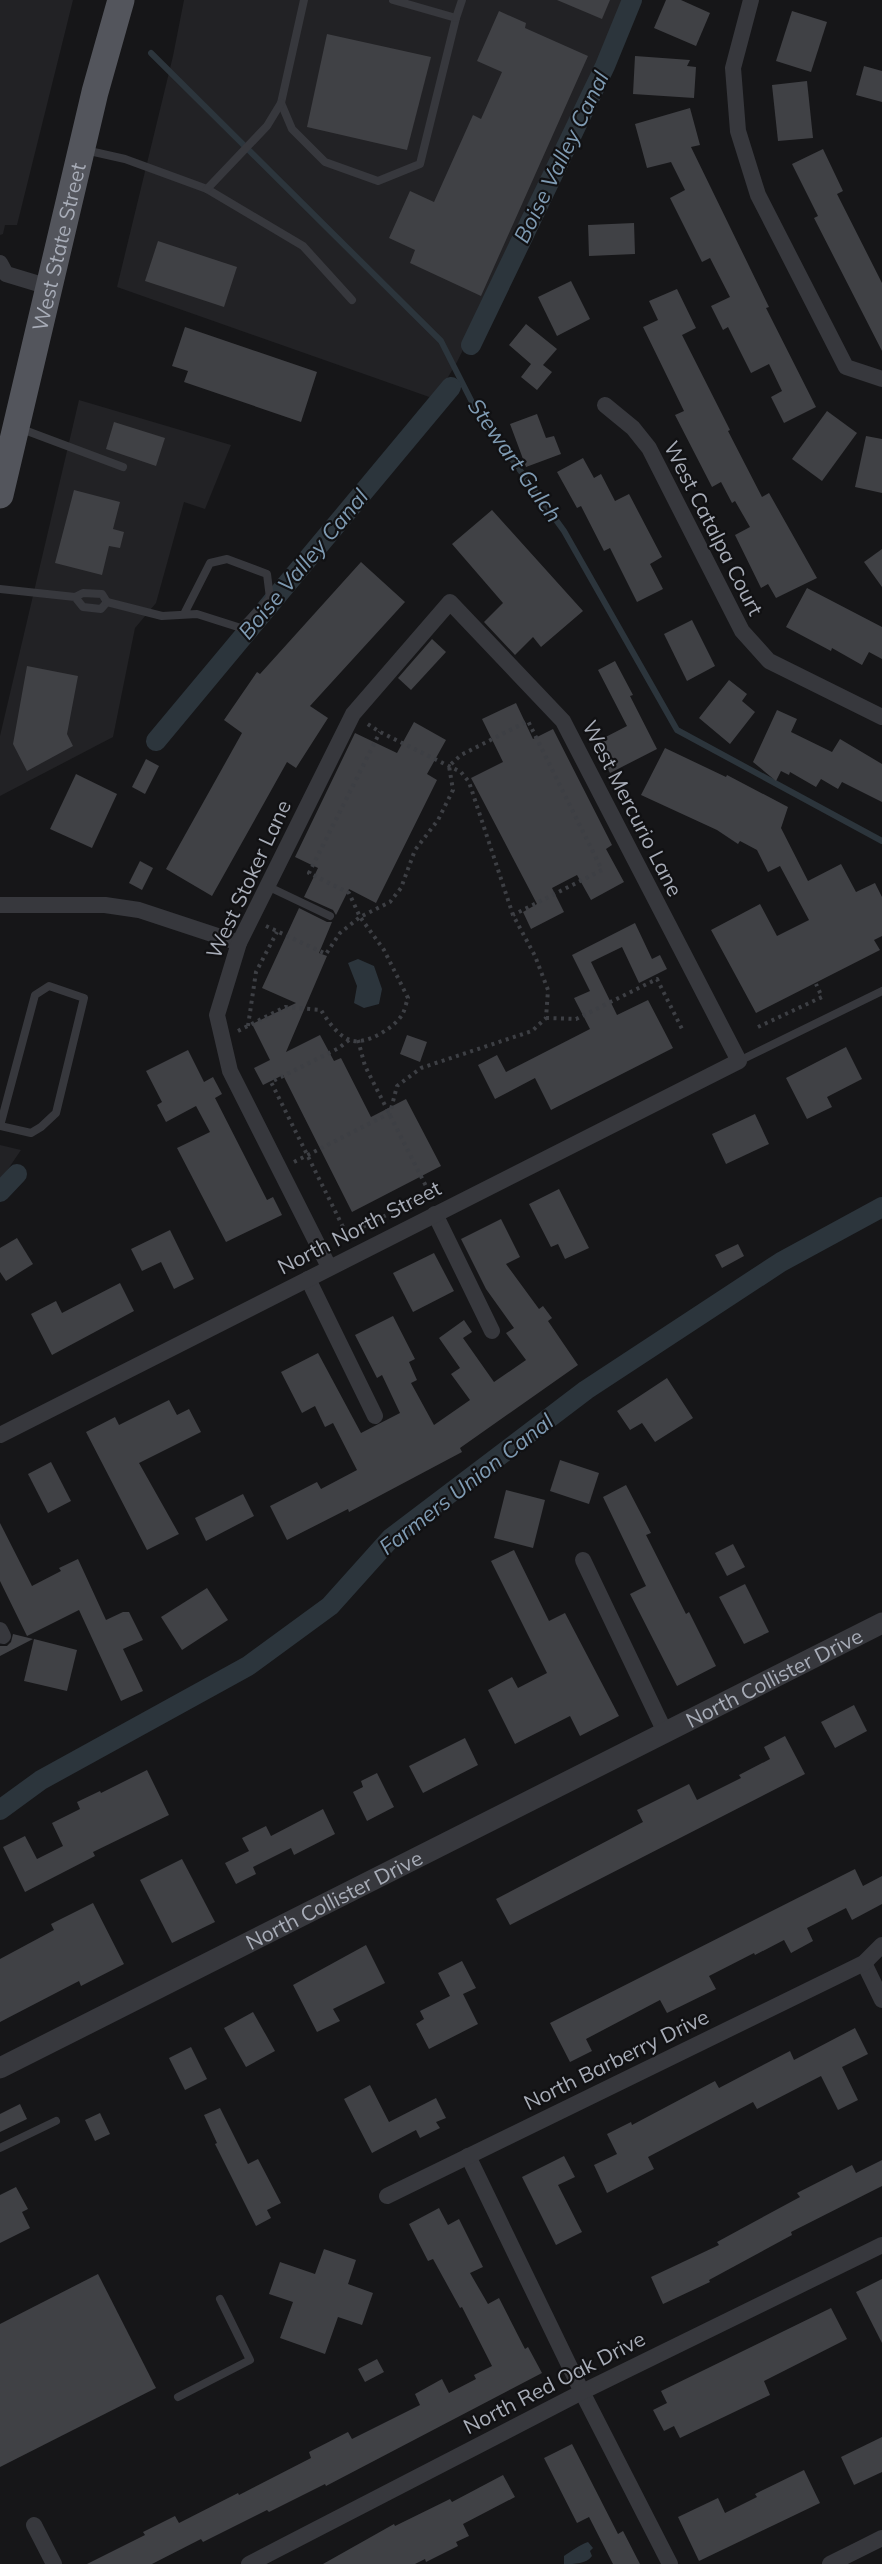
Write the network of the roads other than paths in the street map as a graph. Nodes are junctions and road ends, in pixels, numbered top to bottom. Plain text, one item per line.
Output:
1 (121, 0) edge
2 (304, 0) edge
3 (393, 0) edge
4 (462, 0) edge
5 (751, 0) edge
6 (456, 18) junction
7 (280, 103) junction
8 (82, 150) junction
9 (207, 189) junction
10 (2, 272) edge
11 (49, 286) junction
12 (352, 300) dead end
13 (882, 379) edge
14 (605, 405) dead end
15 (16, 427) junction
16 (123, 467) dead end
17 (0, 495) edge
18 (0, 588) edge
19 (75, 597) junction
20 (107, 602) junction
21 (450, 602) joint
22 (184, 614) junction
23 (882, 717) edge
24 (267, 886) junction
25 (0, 905) edge
26 (330, 916) dead end
27 (239, 943) junction
28 (882, 991) edge
29 (739, 1061) junction
30 (0, 1126) edge
31 (435, 1214) junction
32 (329, 1267) junction
33 (308, 1279) junction
34 (492, 1331) dead end
35 (375, 1416) dead end
36 (0, 1435) edge
37 (583, 1560) dead end
38 (882, 1623) edge
39 (665, 1732) junction
40 (882, 1945) edge
41 (864, 1963) junction
42 (882, 2000) edge
43 (0, 2068) edge
44 (56, 2121) dead end
45 (0, 2148) edge
46 (468, 2156) junction
47 (387, 2196) dead end
48 (882, 2245) edge
49 (220, 2299) dead end
50 (582, 2391) junction
51 (178, 2397) dead end
52 (34, 2525) dead end
53 (882, 2538) edge
54 (54, 2564) edge
55 (249, 2564) edge
56 (670, 2564) edge
57 (830, 2564) edge

1 - 8 main road, West State Street
2 - 7 lane
3 - 6 lane
4 - 6 lane
5 - 13 street
6 - 7 lane
7 - 9 lane
8 - 9 lane
8 - 11 main road, West State Street
9 - 12 lane
10 - 11 street
11 - 15 main road, West State Street
14 - 23 street, West Catalpa Court
15 - 16 lane
15 - 17 main road, West State Street
18 - 19 lane
19 - 20 lane
19 - 20 lane
20 - 22 lane
21 - 24 street, West Stoker Lane
21 - 29 street, West Mercurio Lane
22 - 22 lane
24 - 26 lane
24 - 27 street, West Stoker Lane
25 - 27 street
27 - 32 street, West Stoker Lane
28 - 29 lane
29 - 31 street, North North Street
30 - 30 lane
31 - 32 street, North North Street
31 - 34 street
32 - 33 street, North North Street
33 - 35 street
33 - 36 street, North North Street
37 - 39 street, North Collister Drive
38 - 39 street, North Collister Drive
39 - 43 street, North Collister Drive
40 - 41 street, North Barberry Drive
41 - 42 street
41 - 46 street, North Barberry Drive
44 - 45 lane
46 - 47 street, North Barberry Drive
46 - 50 street
48 - 50 street, North Red Oak Drive
49 - 51 lane
50 - 55 street, North Red Oak Drive
50 - 56 street
52 - 54 street
53 - 57 street

